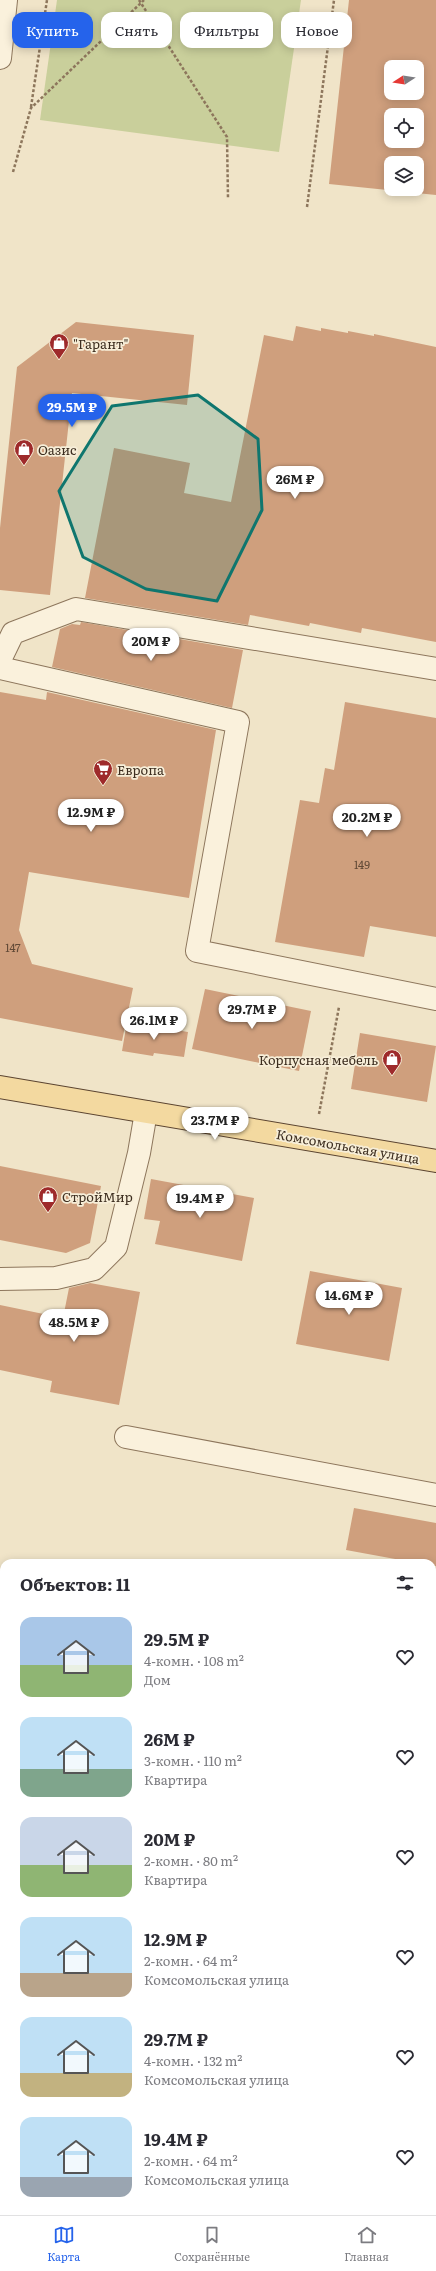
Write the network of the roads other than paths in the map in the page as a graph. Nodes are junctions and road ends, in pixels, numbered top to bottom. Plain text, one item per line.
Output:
1 (6, 0) edge
2 (0, 58) edge
3 (0, 660) edge
4 (0, 668) edge
5 (436, 669) edge
6 (436, 999) edge
7 (0, 1087) edge
8 (146, 1112) junction
9 (435, 1156) edge
10 (0, 1279) edge
11 (126, 1437) dead end
12 (436, 1495) edge

1 - 2 street
3 - 5 street
4 - 6 street
7 - 8 main road, Комсомольская улица
8 - 9 main road, Комсомольская улица
8 - 10 street
11 - 12 street

